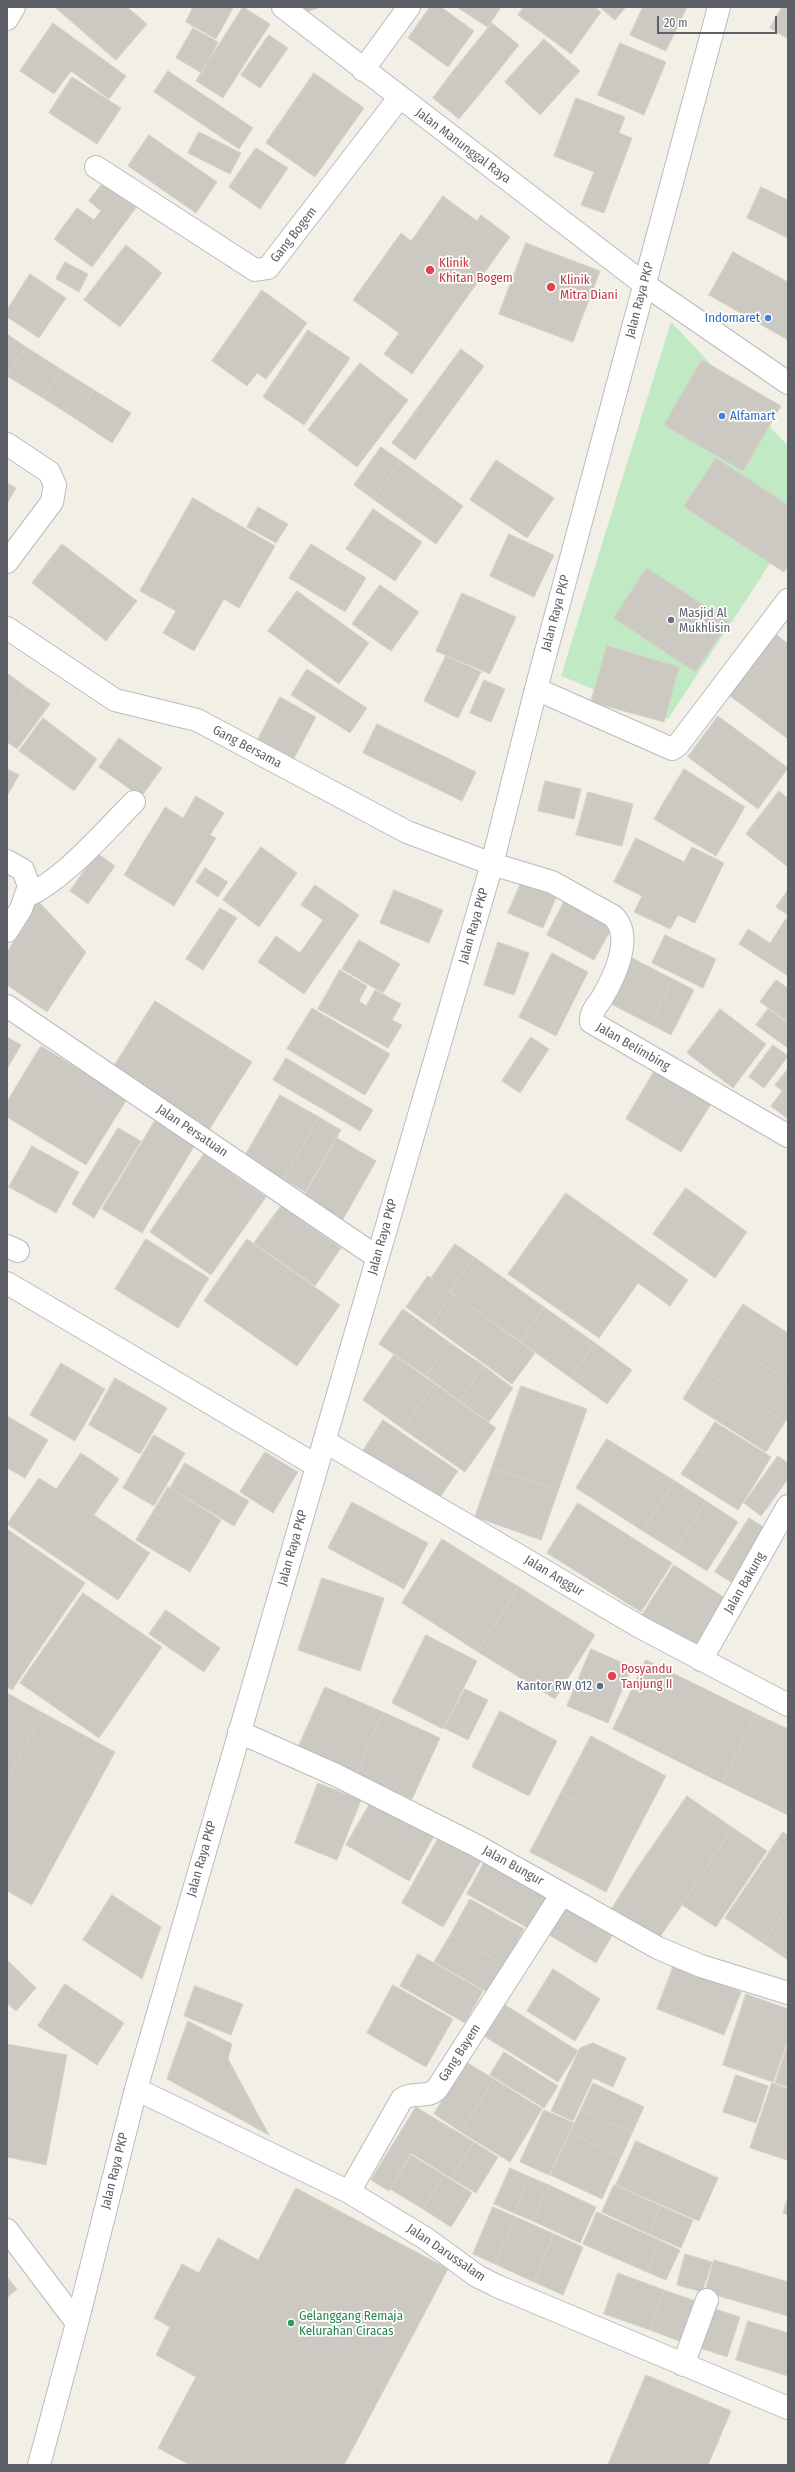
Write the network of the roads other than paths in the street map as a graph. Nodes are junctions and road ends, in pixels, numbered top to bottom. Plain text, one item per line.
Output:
1 (14, 7) edge
2 (283, 7) edge
3 (409, 7) edge
4 (719, 7) edge
5 (7, 19) edge
6 (363, 70) junction
7 (399, 98) junction
8 (96, 167) dead end
9 (644, 284) junction
10 (788, 383) edge
11 (7, 444) edge
12 (7, 562) edge
13 (788, 600) edge
14 (7, 628) edge
15 (536, 689) junction
16 (134, 802) dead end
17 (7, 861) edge
18 (492, 864) junction
19 (25, 897) junction
20 (7, 931) edge
21 (7, 1006) edge
22 (788, 1136) edge
23 (377, 1257) junction
24 (7, 1283) edge
25 (324, 1441) junction
26 (317, 1466) junction
27 (788, 1506) edge
28 (701, 1660) junction
29 (788, 1705) edge
30 (239, 1732) junction
31 (562, 1894) junction
32 (788, 1993) edge
33 (136, 2089) junction
34 (349, 2192) junction
35 (7, 2230) edge
36 (707, 2300) dead end
37 (77, 2323) junction
38 (683, 2365) junction
39 (788, 2408) edge
40 (39, 2465) edge

1 - 5 street
2 - 6 street, Jalan Manunggal Raya
3 - 6 street
4 - 9 street, Jalan Raya PKP
6 - 7 street, Jalan Manunggal Raya
7 - 8 street, Gang Bogem
7 - 9 street, Jalan Manunggal Raya
9 - 10 street, Jalan Manunggal Raya
9 - 15 street, Jalan Raya PKP
11 - 12 street
13 - 15 street
14 - 18 street, Gang Bersama
15 - 18 street, Jalan Raya PKP
16 - 19 street
17 - 19 street
18 - 22 street, Jalan Belimbing
18 - 23 street, Jalan Raya PKP
19 - 20 street
21 - 23 street, Jalan Persatuan
23 - 25 street, Jalan Raya PKP
24 - 26 street
25 - 26 street, Jalan Raya PKP
25 - 28 street, Jalan Anggur
26 - 30 street, Jalan Raya PKP
27 - 28 street, Jalan Bakung
28 - 29 street, Jalan Anggur
30 - 31 street, Jalan Bungur
30 - 33 street, Jalan Raya PKP
31 - 32 street, Jalan Bungur
31 - 34 street, Gang Bayem
33 - 34 street, Jalan Darussalam
33 - 37 street, Jalan Raya PKP
34 - 38 street, Jalan Darussalam
35 - 37 street
36 - 38 street
37 - 40 street, Jalan Raya PKP
38 - 39 street, Jalan Darussalam

